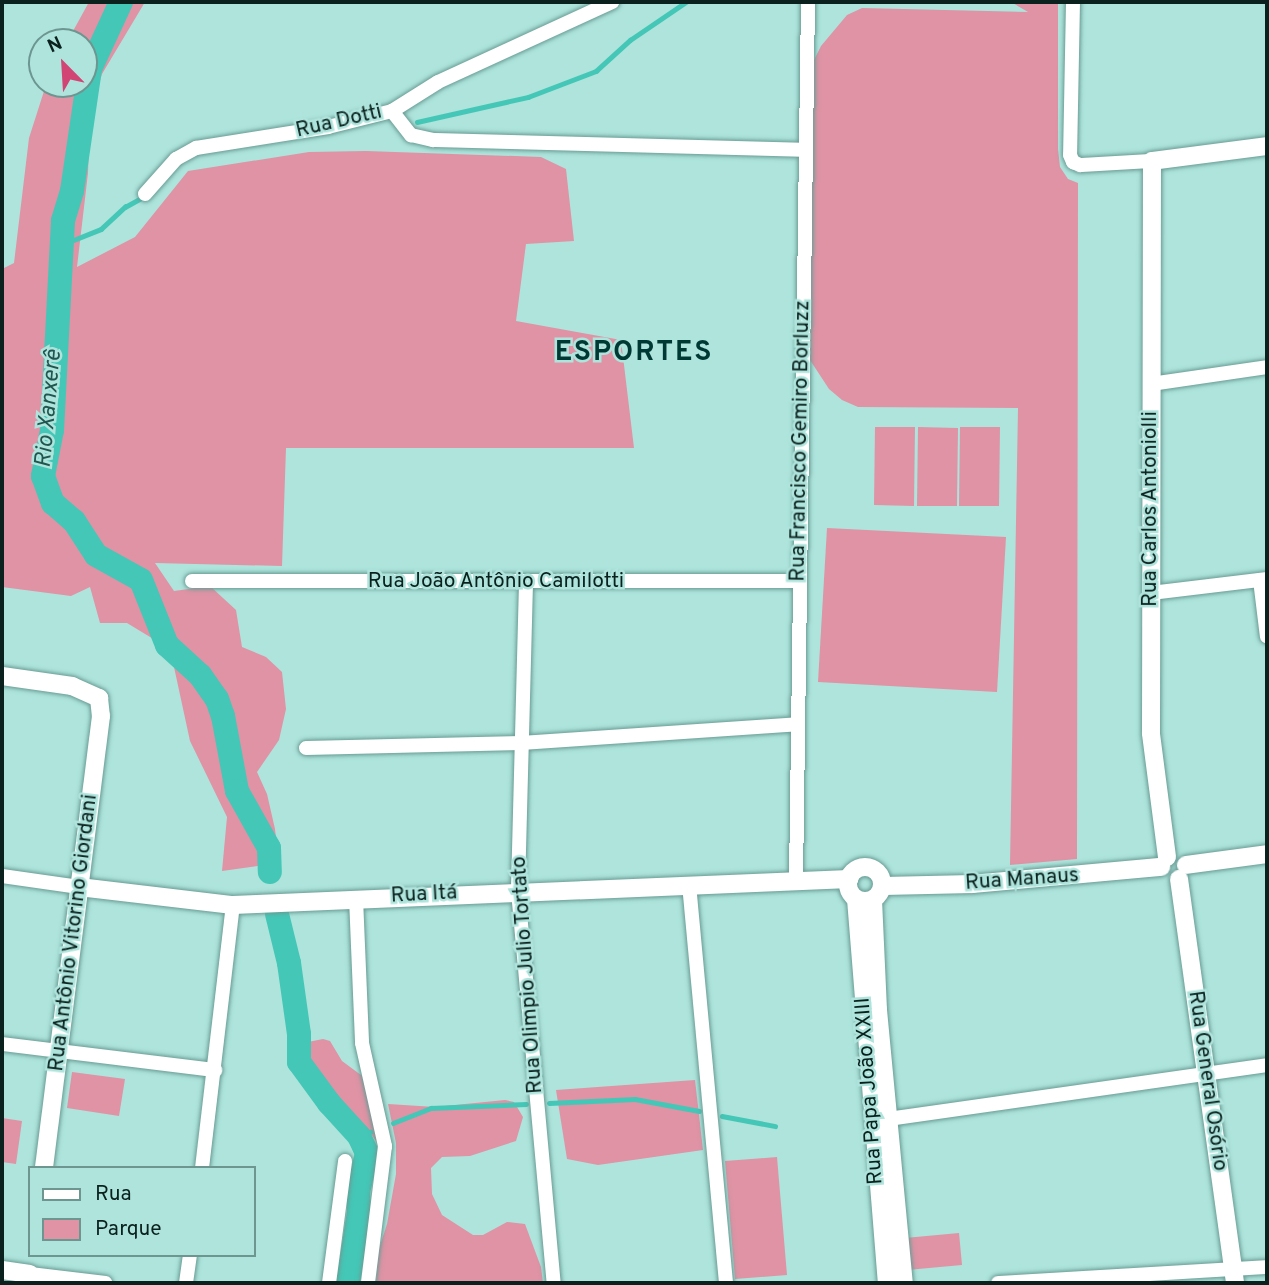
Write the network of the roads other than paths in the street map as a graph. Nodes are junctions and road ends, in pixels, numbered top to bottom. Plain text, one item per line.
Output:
1 (612, 2) edge
2 (808, 2) edge
3 (1073, 2) edge
4 (392, 111) junction
5 (1267, 146) edge
6 (804, 150) junction
7 (1152, 161) junction
8 (145, 194) dead end
9 (1267, 367) edge
10 (1151, 384) junction
11 (1264, 579) edge
12 (192, 580) dead end
13 (800, 581) junction
14 (526, 583) junction
15 (1151, 593) junction
16 (1267, 637) edge
17 (2, 676) edge
18 (797, 724) junction
19 (522, 743) junction
20 (306, 748) dead end
21 (1267, 854) edge
22 (1164, 862) junction
23 (1183, 872) junction
24 (2, 876) edge
25 (849, 879) junction
26 (796, 881) junction
27 (690, 884) junction
28 (79, 887) junction
29 (517, 891) junction
30 (871, 895) junction
31 (356, 898) junction
32 (233, 905) junction
33 (2, 1044) edge
34 (60, 1050) junction
35 (1267, 1065) edge
36 (215, 1070) junction
37 (1206, 1075) junction
38 (880, 1120) junction
39 (345, 1161) dead end
40 (44, 1166) edge
41 (202, 1166) edge
42 (886, 1185) junction
43 (32, 1257) edge
44 (190, 1257) edge
45 (1267, 1267) edge
46 (2, 1270) edge
47 (1233, 1276) edge
48 (29, 1278) edge
49 (105, 1283) edge
50 (186, 1283) edge
51 (329, 1283) edge
52 (368, 1283) edge
53 (554, 1283) edge
54 (726, 1283) edge
55 (887, 1283) edge
56 (904, 1283) edge
57 (998, 1283) edge

1 - 4 street, Rua Dotti
2 - 6 street, Rua Francisco Gemiro Borluzz
3 - 7 street
4 - 6 street
4 - 8 street, Rua Dotti
5 - 7 street
6 - 13 street, Rua Francisco Gemiro Borluzz
7 - 10 street, Rua Carlos Antoniolli
9 - 10 street
10 - 15 street, Rua Carlos Antoniolli
11 - 15 street
11 - 16 street
12 - 14 street, Rua João Antônio Camilotti
13 - 14 street, Rua João Antônio Camilotti
13 - 18 street, Rua Francisco Gemiro Borluzz
14 - 19 street, Rua Olimpio Julio Tortato
15 - 22 street, Rua Carlos Antoniolli
17 - 28 street, Rua Antônio Vitorino Giordani
18 - 19 street
18 - 26 street, Rua Francisco Gemiro Borluzz
19 - 20 street
19 - 29 street, Rua Olimpio Julio Tortato
21 - 23 street
22 - 23 street
22 - 30 street, Rua Manaus
23 - 37 street, Rua General Osório
24 - 28 street, Rua Itá
25 - 26 street, Rua Itá
25 - 30 street
25 - 30 street
26 - 27 street, Rua Itá
27 - 29 street, Rua Itá
27 - 54 street
28 - 32 street, Rua Itá
28 - 34 street, Rua Antônio Vitorino Giordani
29 - 31 street, Rua Itá
29 - 53 street, Rua Olimpio Julio Tortato
30 - 38 street, Rua Papa João XXIII
31 - 32 street, Rua Itá
31 - 52 street
32 - 36 street
33 - 34 street
34 - 36 street
34 - 40 street, Rua Antônio Vitorino Giordani
35 - 37 street
36 - 41 street
37 - 38 street
37 - 47 street, Rua General Osório
38 - 42 street, Rua Papa João XXIII
39 - 51 street
42 - 55 street, Rua Papa João XXIII
42 - 56 street, Rua Papa João XXIII
43 - 48 street
44 - 50 street
45 - 47 street
46 - 48 street
47 - 57 street
48 - 49 street

